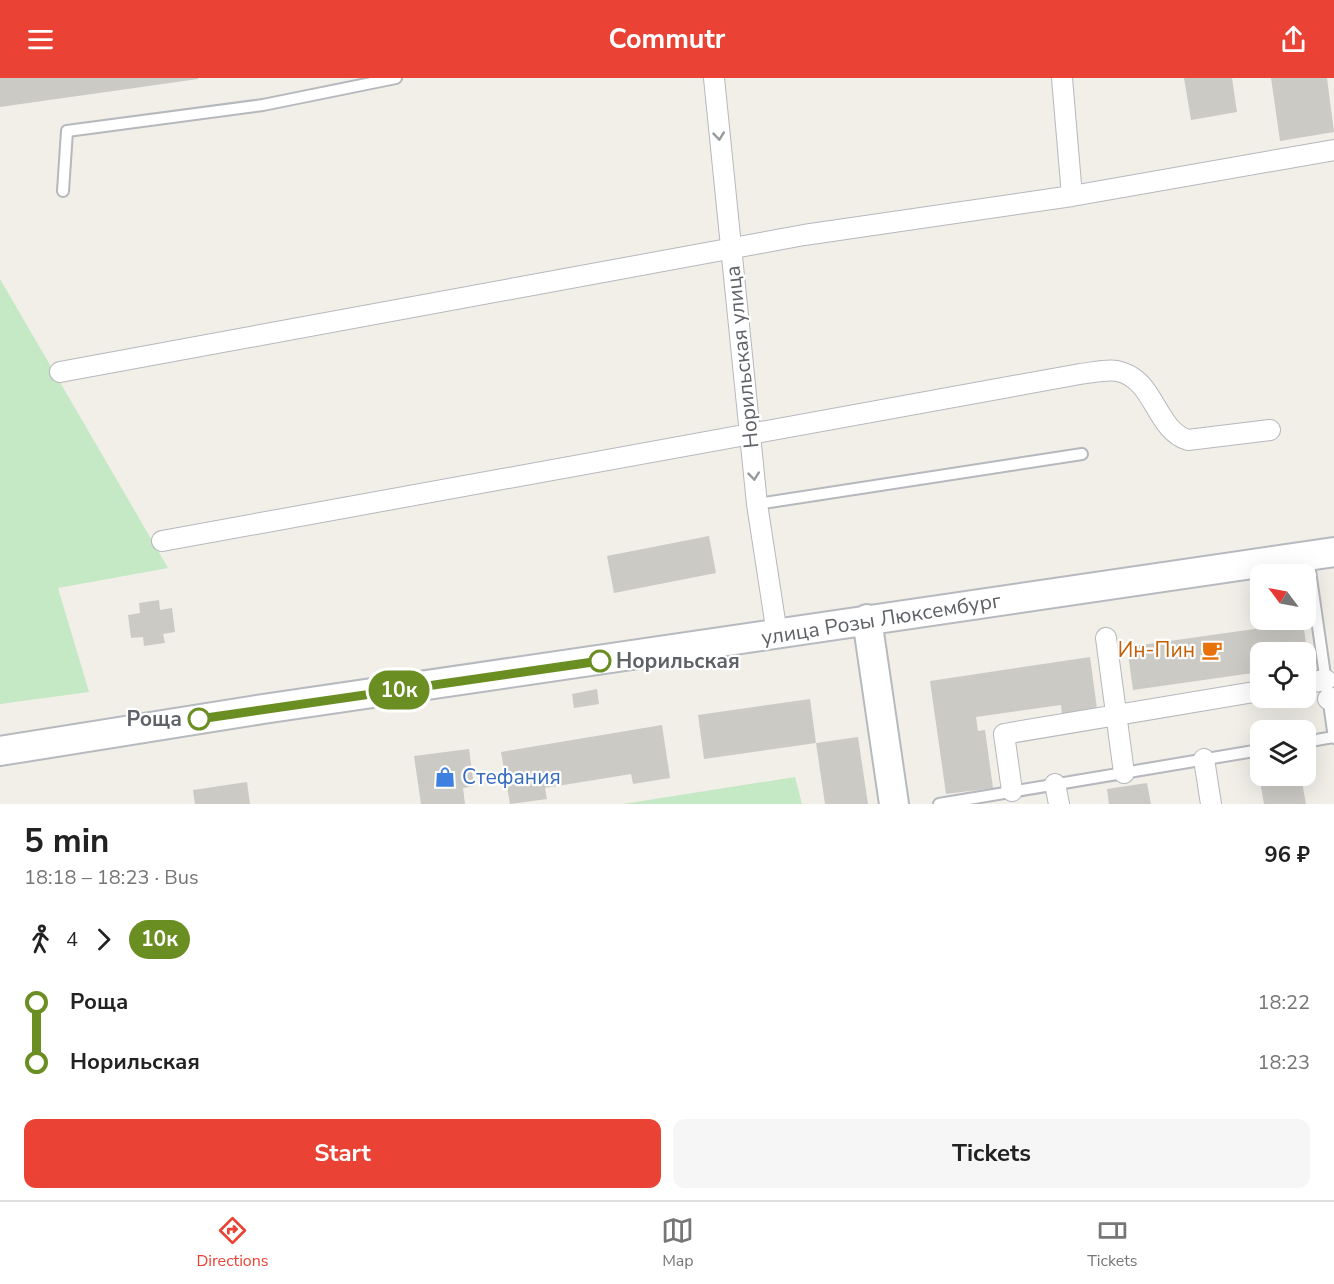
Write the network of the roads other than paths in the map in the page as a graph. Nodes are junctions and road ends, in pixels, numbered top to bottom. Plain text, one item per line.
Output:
1 (396, 78) edge
2 (714, 78) edge
3 (1062, 78) edge
4 (1334, 150) edge
5 (63, 191) dead end
6 (1072, 196) junction
7 (731, 249) junction
8 (60, 372) dead end
9 (1270, 430) dead end
10 (750, 434) junction
11 (1082, 454) dead end
12 (757, 504) junction
13 (162, 541) dead end
14 (1321, 554) edge
15 (867, 619) junction
16 (777, 634) junction
17 (1106, 638) dead end
18 (1326, 680) junction
19 (1316, 681) edge
20 (1250, 693) edge
21 (1331, 699) edge
22 (1116, 715) junction
23 (1334, 738) edge
24 (1316, 740) edge
25 (0, 751) edge
26 (1250, 752) edge
27 (1204, 759) junction
28 (1124, 772) junction
29 (1056, 784) junction
30 (1012, 791) junction
31 (894, 804) edge
32 (939, 804) edge
33 (1059, 804) edge
34 (1211, 804) edge

1 - 5 lane
2 -> 7 street, Норильская улица
3 - 6 street
4 - 6 street
6 - 7 street
7 - 8 street
7 - 10 street, Норильская улица
9 - 10 street
10 -> 12 street, Норильская улица
10 - 13 street
11 - 12 lane
12 - 16 street, Норильская улица
14 - 15 main road, улица Розы Люксембург
14 - 18 lane
15 - 16 main road, улица Розы Люксембург
15 - 31 main road
16 - 25 main road, улица Розы Люксембург
17 - 22 street
18 - 19 street
18 - 21 lane
20 - 22 street
21 - 23 lane
22 - 28 street
22 - 30 street
23 - 24 lane
26 - 27 lane
27 - 28 lane
27 - 34 street
28 - 29 lane
29 - 30 lane
29 - 33 street
30 - 32 lane

